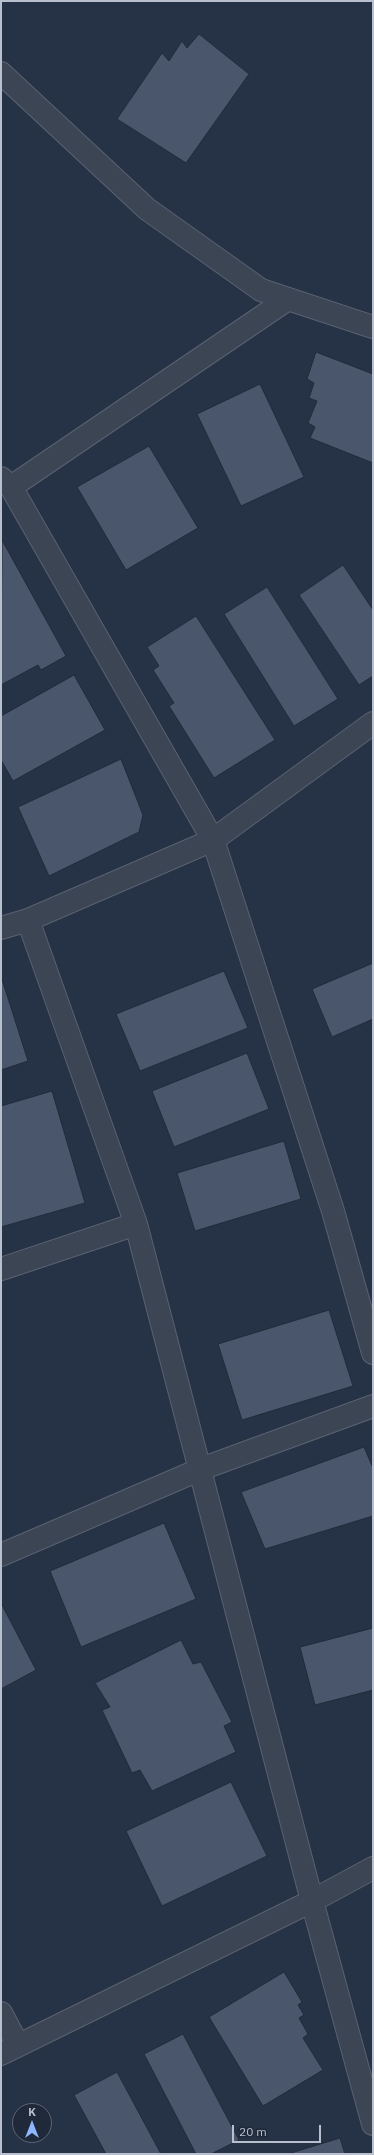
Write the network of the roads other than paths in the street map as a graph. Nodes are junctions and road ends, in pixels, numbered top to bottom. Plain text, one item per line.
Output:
1 (1, 73) edge
2 (288, 299) junction
3 (373, 327) edge
4 (6, 483) edge
5 (373, 723) edge
6 (213, 840) junction
7 (28, 920) junction
8 (1, 928) edge
9 (136, 1224) junction
10 (1, 1269) edge
11 (373, 1353) edge
12 (373, 1406) edge
13 (201, 1469) junction
14 (1, 1555) edge
15 (373, 1868) edge
16 (312, 1902) junction
17 (1, 2013) edge
18 (9, 2049) edge
19 (373, 2124) edge

1 - 2 street
2 - 3 street
2 - 4 street
4 - 6 street
5 - 6 street
6 - 7 street
6 - 11 street
7 - 8 street
7 - 9 street
9 - 10 street
9 - 13 street
12 - 13 street
13 - 14 street
13 - 16 street
15 - 16 street
16 - 18 street
16 - 19 street
17 - 18 street

